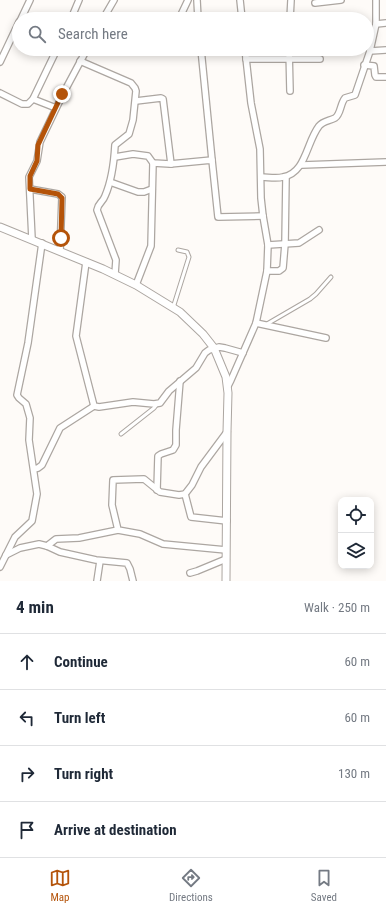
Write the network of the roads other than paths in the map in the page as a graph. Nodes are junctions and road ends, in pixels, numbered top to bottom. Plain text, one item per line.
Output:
1 (30, 0) edge
2 (79, 0) edge
3 (114, 0) edge
4 (188, 0) edge
5 (196, 0) edge
6 (240, 0) edge
7 (291, 0) edge
8 (341, 0) edge
9 (376, 0) edge
10 (315, 3) dead end
11 (24, 12) edge
12 (73, 12) edge
13 (107, 12) edge
14 (182, 12) edge
15 (197, 12) edge
16 (241, 12) edge
17 (290, 12) edge
18 (386, 23) edge
19 (376, 24) junction
20 (374, 33) edge
21 (12, 37) edge
22 (374, 50) edge
23 (386, 50) edge
24 (54, 56) edge
25 (83, 56) edge
26 (202, 56) edge
27 (246, 56) edge
28 (368, 56) edge
29 (246, 59) junction
30 (289, 59) junction
31 (320, 59) dead end
32 (0, 62) edge
33 (80, 62) junction
34 (364, 65) junction
35 (386, 77) edge
36 (290, 91) dead end
37 (0, 93) edge
38 (33, 99) junction
39 (136, 101) junction
40 (56, 108) junction
41 (115, 157) junction
42 (212, 160) junction
43 (386, 162) edge
44 (153, 163) junction
45 (171, 164) junction
46 (302, 165) junction
47 (261, 177) junction
48 (286, 177) junction
49 (110, 182) junction
50 (30, 189) junction
51 (152, 189) junction
52 (263, 216) junction
53 (0, 227) edge
54 (319, 230) dead end
55 (32, 240) junction
56 (42, 243) junction
57 (285, 244) junction
58 (268, 245) junction
59 (178, 250) dead end
60 (60, 251) junction
61 (86, 262) junction
62 (267, 271) junction
63 (115, 274) junction
64 (331, 277) dead end
65 (136, 285) junction
66 (173, 308) junction
67 (256, 323) junction
68 (266, 325) junction
69 (326, 338) dead end
70 (214, 348) junction
71 (243, 353) junction
72 (180, 381) junction
73 (228, 386) junction
74 (157, 404) junction
75 (94, 406) junction
76 (227, 432) junction
77 (121, 434) dead end
78 (34, 469) junction
79 (157, 490) junction
80 (185, 494) junction
81 (227, 521) junction
82 (118, 530) junction
83 (47, 546) junction
84 (226, 550) junction
85 (6, 554) junction
86 (226, 559) junction
87 (100, 561) junction
88 (0, 567) edge
89 (190, 573) dead end
90 (96, 581) edge
91 (133, 581) edge
92 (226, 581) edge

1 - 11 street
2 - 12 street
3 - 13 street
4 - 14 street
5 - 15 street
6 - 16 street
7 - 17 street
8 - 10 street
9 - 19 street
18 - 19 street
19 - 20 street
21 - 32 street
22 - 23 street
24 - 38 street
25 - 33 street
26 - 42 street
27 - 29 street
28 - 34 street
29 - 30 street
29 - 47 street
30 - 31 street
30 - 36 street
33 - 39 street
33 - 40 street
34 - 35 street
34 - 46 street
37 - 38 street
38 - 40 street
39 - 41 street
39 - 45 street
40 - 50 street
41 - 44 street
41 - 49 street
42 - 45 street
42 - 52 street
43 - 46 street
44 - 45 street
44 - 51 street
46 - 48 street
47 - 48 street
47 - 52 street
48 - 57 street
49 - 51 street
49 - 63 street
50 - 55 street
50 - 60 street
51 - 65 street
52 - 58 street
53 - 55 street
54 - 57 street
55 - 56 street
56 - 60 street
56 - 78 street
57 - 58 street
57 - 62 street
58 - 62 street
59 - 66 lane
60 - 61 street
61 - 63 street
61 - 75 street
62 - 67 street
63 - 65 street
64 - 68 lane
65 - 66 street
66 - 70 street
67 - 68 street
67 - 71 street
68 - 69 street
70 - 71 street
70 - 72 street
70 - 73 street
71 - 73 street
72 - 74 street
72 - 79 street
73 - 76 street
74 - 75 street
74 - 77 lane
75 - 78 street
76 - 80 street
76 - 81 street
78 - 85 street
79 - 80 street
79 - 82 street
80 - 81 street
81 - 84 street
82 - 83 street
82 - 84 street
83 - 85 street
83 - 87 street
84 - 86 street
85 - 88 street
86 - 89 street
86 - 92 street
87 - 90 street
87 - 91 street

